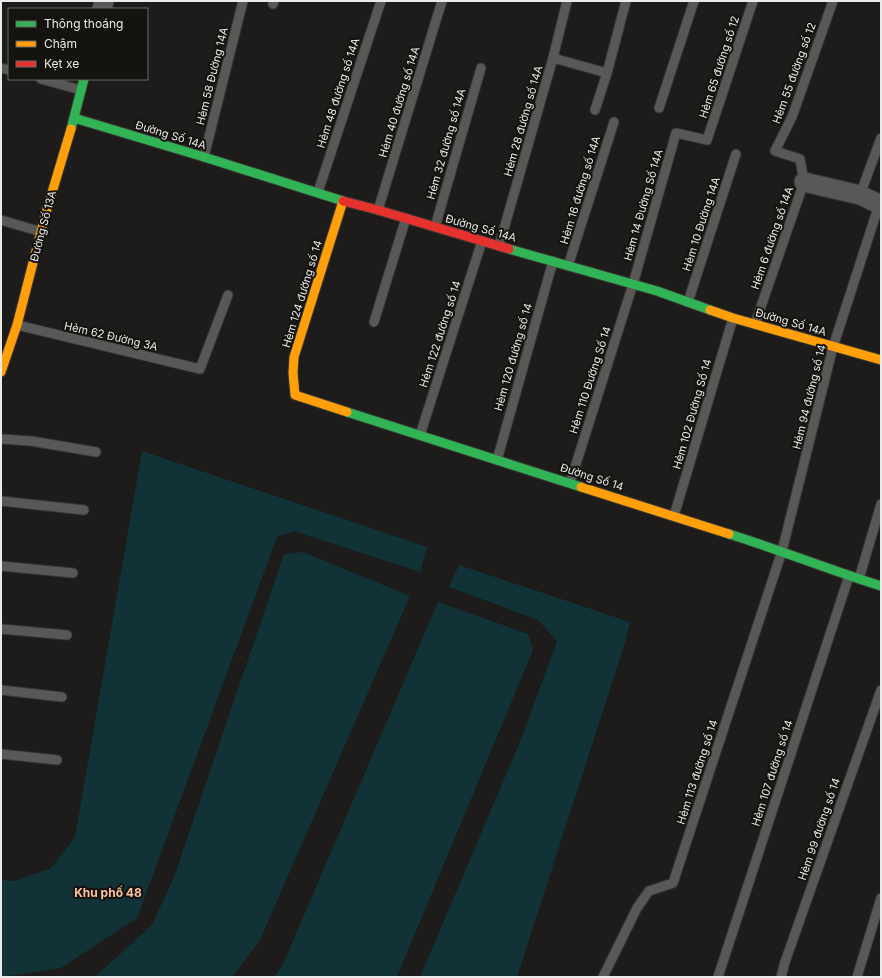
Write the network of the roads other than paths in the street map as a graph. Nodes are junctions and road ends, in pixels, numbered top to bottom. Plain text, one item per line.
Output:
1 (243, 1) edge
2 (381, 1) edge
3 (442, 1) edge
4 (567, 1) edge
5 (626, 1) edge
6 (694, 1) edge
7 (753, 1) edge
8 (832, 1) edge
9 (552, 58) junction
10 (481, 68) dead end
11 (607, 73) junction
12 (45, 80) edge
13 (84, 80) edge
14 (81, 90) junction
15 (660, 108) dead end
16 (595, 110) dead end
17 (74, 118) junction
18 (614, 122) dead end
19 (676, 133) joint
20 (881, 138) edge
21 (736, 154) dead end
22 (204, 157) junction
23 (804, 182) junction
24 (318, 192) junction
25 (860, 195) junction
26 (343, 201) junction
27 (880, 205) edge
28 (378, 210) junction
29 (406, 218) junction
30 (1, 220) edge
31 (434, 227) junction
32 (42, 232) junction
33 (482, 241) junction
34 (499, 246) junction
35 (553, 261) junction
36 (568, 266) junction
37 (633, 284) junction
38 (228, 295) dead end
39 (688, 302) junction
40 (733, 318) junction
41 (374, 322) dead end
42 (754, 324) junction
43 (17, 325) junction
44 (833, 347) junction
45 (881, 360) edge
46 (1, 372) edge
47 (295, 395) joint
48 (420, 435) junction
49 (1, 439) edge
50 (96, 452) dead end
51 (497, 460) junction
52 (570, 483) junction
53 (1, 501) edge
54 (881, 504) edge
55 (84, 510) dead end
56 (674, 516) junction
57 (782, 551) junction
58 (1, 566) edge
59 (73, 573) dead end
60 (849, 576) junction
61 (859, 579) junction
62 (881, 586) edge
63 (1, 629) edge
64 (67, 635) dead end
65 (1, 690) edge
66 (881, 690) edge
67 (62, 697) dead end
68 (1, 754) edge
69 (57, 760) dead end
70 (881, 898) edge
71 (603, 977) edge
72 (718, 977) edge
73 (781, 977) edge
74 (857, 977) edge

1 - 22 lane, Hẻm 58 Đường 14A
2 - 24 lane, Hẻm 48 đường số 14A
3 - 28 lane, Hẻm 40 đường số 14A
4 - 9 lane, Hẻm 28 đường số 14A
5 - 11 lane
6 - 15 lane
7 - 19 lane, Hẻm 65 đường số 12
8 - 23 lane, Hẻm 55 đường số 12
9 - 11 lane
9 - 34 lane, Hẻm 28 đường số 14A
10 - 31 lane, Hẻm 32 đường số 14A
11 - 16 lane
12 - 14 lane
13 - 14 street, Đường Số 13A
14 - 17 street, Đường Số 13A
17 - 22 street, Đường Số 14A
17 - 32 street, Đường Số 13A
18 - 36 lane, Hẻm 16 đường số 14A
19 - 37 lane, Hẻm 14 Đường Số 14A
20 - 25 lane
21 - 39 lane, Hẻm 10 Đường 14A
22 - 24 street, Đường Số 14A
23 - 25 street
23 - 42 lane, Hẻm 6 đường số 14A
24 - 26 street, Đường Số 14A
25 - 27 street
26 - 28 street, Đường Số 14A
26 - 47 street, Hẻm 124 đường số 14
27 - 44 lane, Hẻm 94 đường số 14
28 - 29 street, Đường Số 14A
29 - 31 street, Đường Số 14A
29 - 41 lane
30 - 32 lane
31 - 33 street, Đường Số 14A
32 - 43 street, Đường Số 13A
33 - 34 street, Đường Số 14A
33 - 48 lane, Hẻm 122 đường số 14
34 - 35 street, Đường Số 14A
35 - 36 street, Đường Số 14A
35 - 51 lane, Hẻm 120 đường số 14
36 - 37 street, Đường Số 14A
37 - 39 street, Đường Số 14A
37 - 52 lane, Hẻm 110 Đường Số 14
38 - 43 lane, Hẻm 62 Đường 3A
39 - 40 street, Đường Số 14A
40 - 42 street, Đường Số 14A
40 - 56 lane, Hẻm 102 Đường Số 14
42 - 44 street, Đường Số 14A
43 - 46 street, Đường Số 13A
44 - 45 street, Đường Số 14A
44 - 57 lane, Hẻm 94 đường số 14
47 - 48 street, Đường Số 14
48 - 51 street, Đường Số 14
49 - 50 lane
51 - 52 street, Đường Số 14
52 - 56 street, Đường Số 14
53 - 55 lane
54 - 61 lane
56 - 57 street, Đường Số 14
57 - 60 street, Đường Số 14
57 - 71 lane, Hẻm 113 đường số 14
58 - 59 lane
60 - 61 street, Đường Số 14
60 - 72 lane, Hẻm 107 đường số 14
61 - 62 street, Đường Số 14
63 - 64 lane
65 - 67 lane
66 - 73 lane, Hẻm 99 đường số 14
68 - 69 lane
70 - 74 lane

